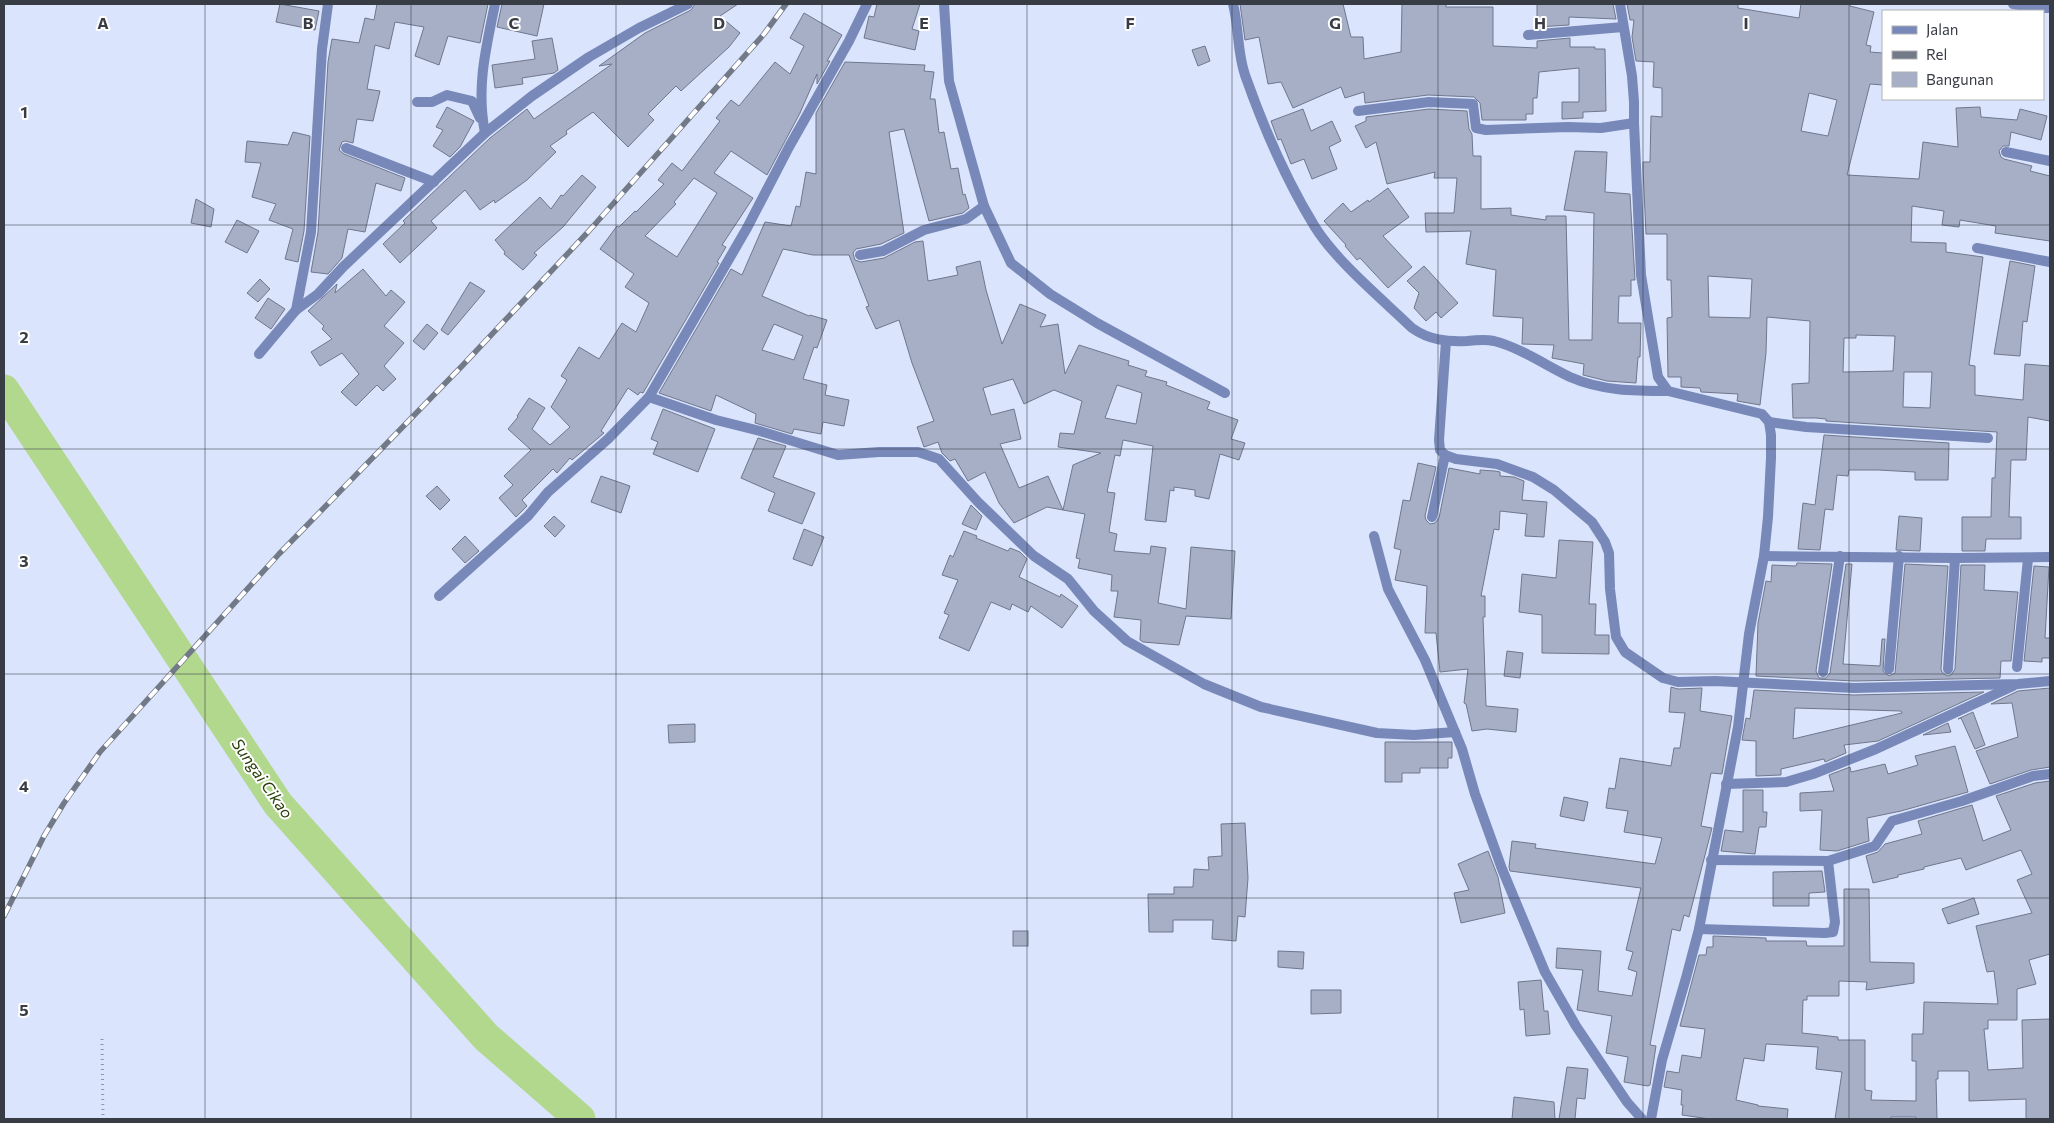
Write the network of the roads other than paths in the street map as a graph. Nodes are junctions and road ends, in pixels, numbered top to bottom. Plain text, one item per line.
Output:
1 (328, 4) edge
2 (495, 4) edge
3 (688, 4) edge
4 (867, 4) edge
5 (944, 4) edge
6 (1233, 4) edge
7 (1620, 4) edge
8 (2013, 4) edge
9 (2050, 8) edge
10 (1623, 28) junction
11 (1528, 35) dead end
12 (417, 102) dead end
13 (1358, 112) dead end
14 (1634, 123) junction
15 (484, 128) junction
16 (346, 148) dead end
17 (2006, 152) dead end
18 (2050, 161) edge
19 (434, 182) junction
20 (984, 206) junction
21 (1976, 248) dead end
22 (860, 255) dead end
23 (2050, 262) edge
24 (296, 310) junction
25 (1446, 341) junction
26 (259, 354) dead end
27 (1668, 391) junction
28 (1226, 393) dead end
29 (650, 398) junction
30 (1769, 422) junction
31 (1988, 438) dead end
32 (1445, 455) junction
33 (1432, 517) dead end
34 (1374, 536) dead end
35 (1764, 556) junction
36 (1840, 556) junction
37 (1899, 556) junction
38 (1955, 558) junction
39 (2050, 558) edge
40 (2028, 559) junction
41 (439, 596) dead end
42 (2018, 667) dead end
43 (1889, 669) dead end
44 (1948, 669) dead end
45 (1823, 672) dead end
46 (2050, 681) edge
47 (1742, 683) junction
48 (2018, 684) junction
49 (1455, 732) junction
50 (2050, 774) edge
51 (1726, 784) junction
52 (1711, 860) junction
53 (1828, 861) junction
54 (1699, 929) junction
55 (1642, 1119) edge
56 (1651, 1119) edge

1 - 24 street
2 - 15 street
3 - 15 street
4 - 29 street
5 - 20 street
6 - 25 street
7 - 10 street
8 - 9 street
10 - 11 street
10 - 14 street
12 - 15 street
13 - 14 street
14 - 27 street
15 - 19 street
16 - 19 street
17 - 18 street
19 - 24 street
20 - 22 street
20 - 28 street
21 - 23 street
24 - 26 street
25 - 27 street
25 - 32 street
27 - 30 street
29 - 41 street
29 - 49 street
30 - 31 street
30 - 35 street
32 - 33 street
32 - 47 street
34 - 49 street
35 - 36 street
35 - 47 street
36 - 37 street
36 - 45 street
37 - 38 street
37 - 43 street
38 - 40 street
38 - 44 street
39 - 40 street
40 - 42 street
46 - 48 street
47 - 48 street
47 - 51 street
48 - 51 street
49 - 55 street
50 - 53 street
51 - 52 street
52 - 53 street
52 - 54 street
53 - 54 street
54 - 56 street

